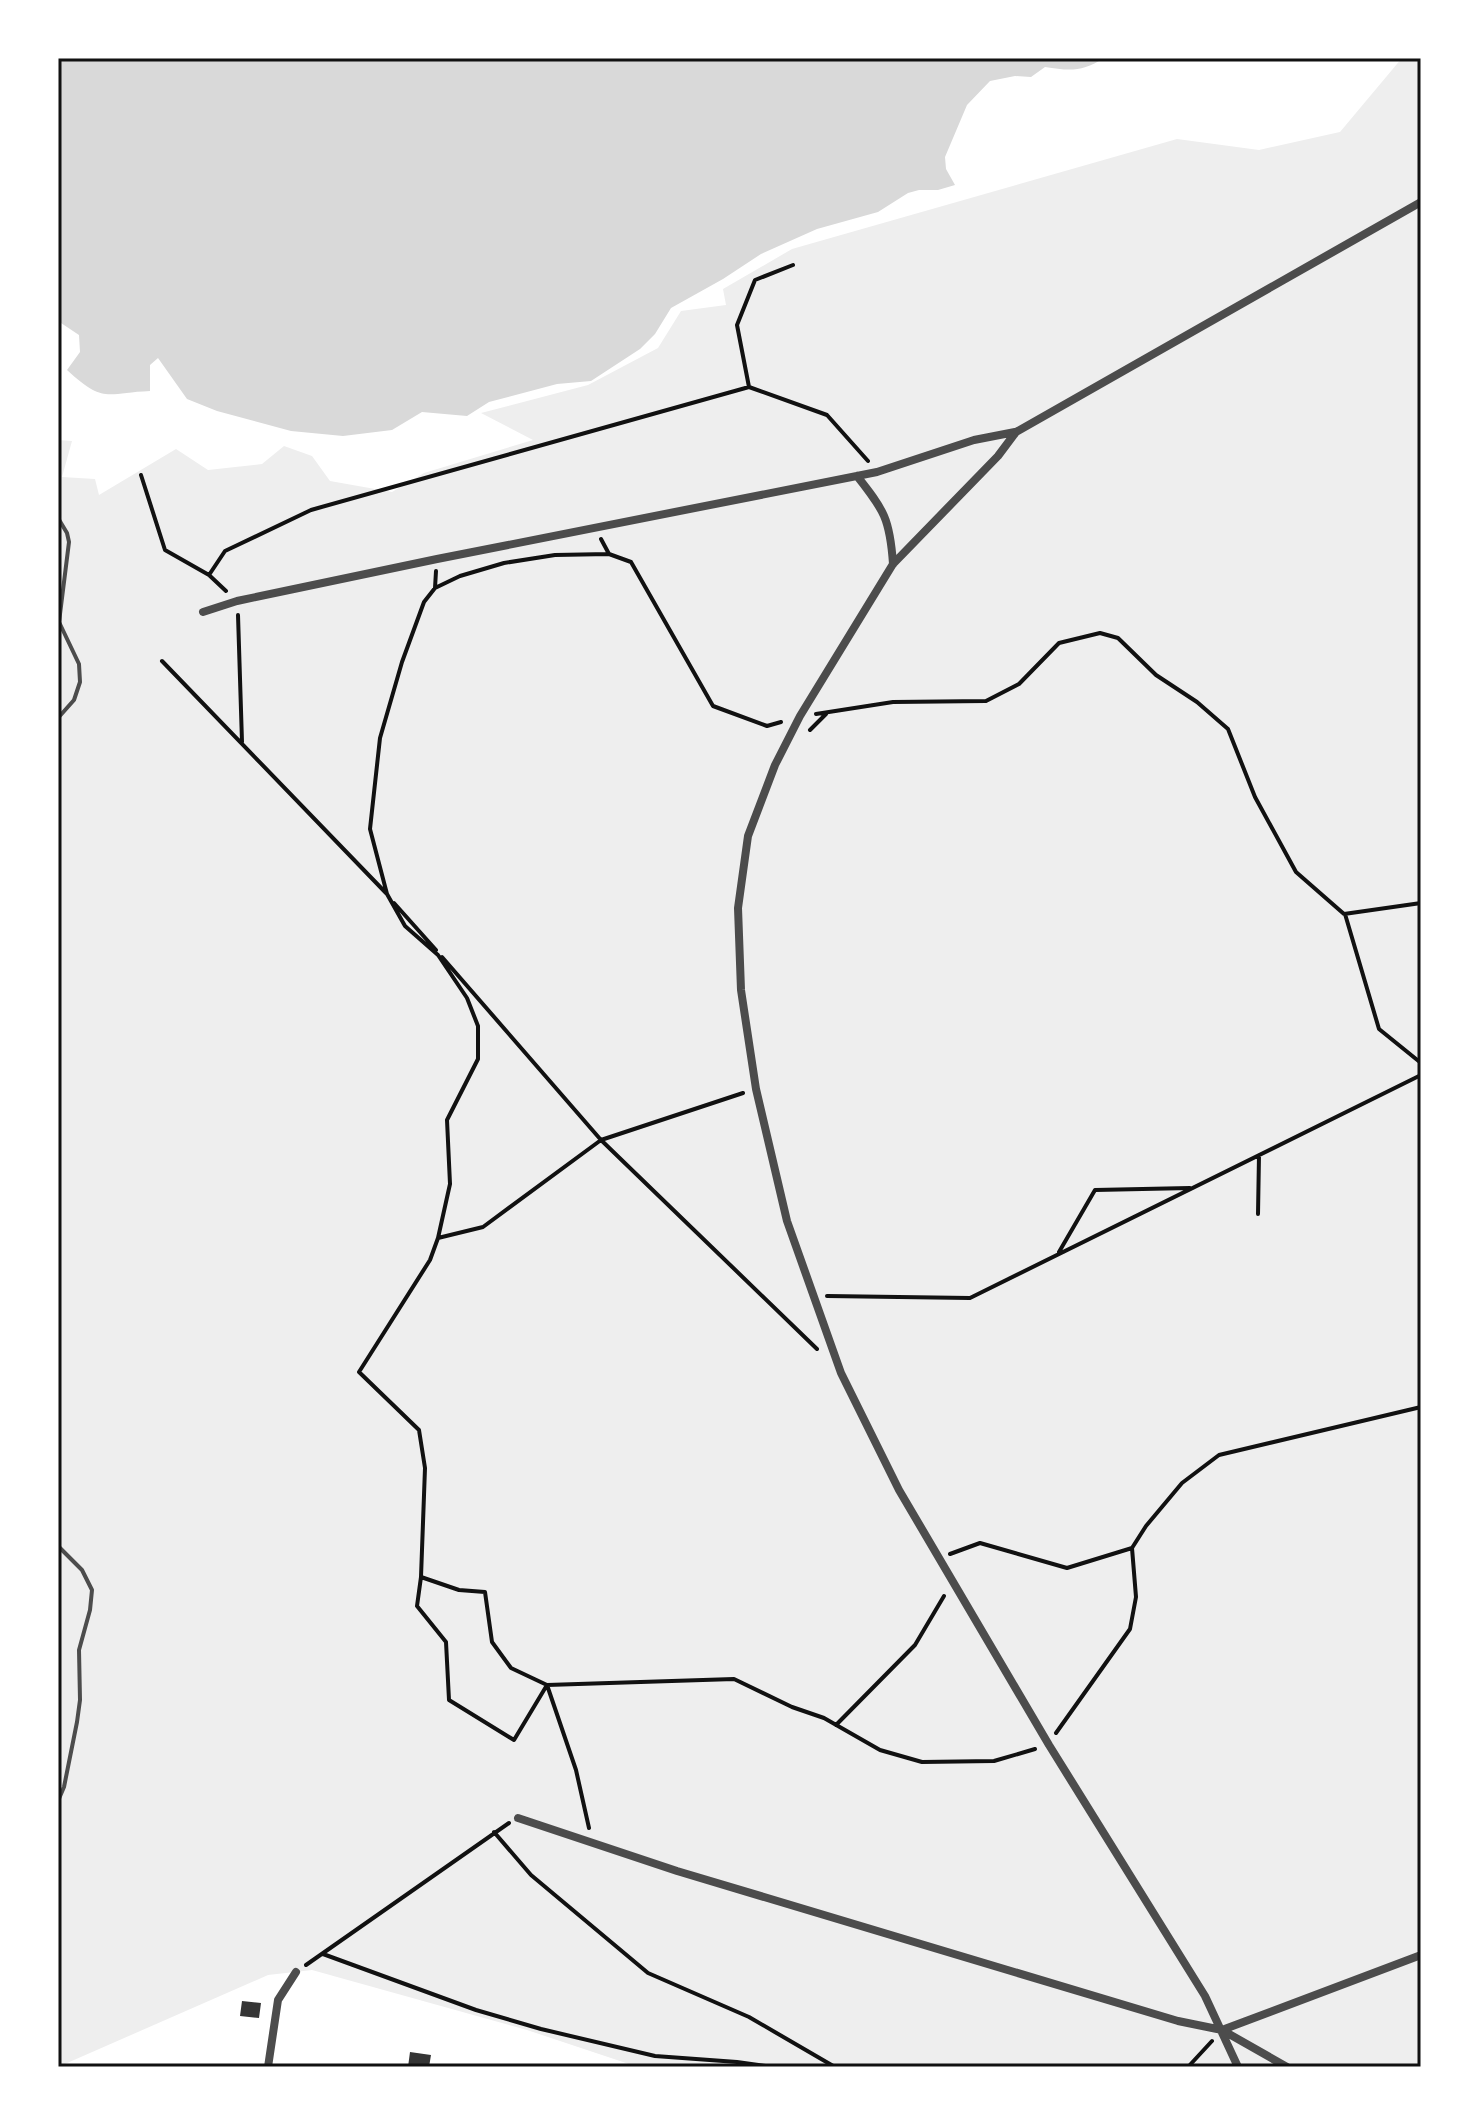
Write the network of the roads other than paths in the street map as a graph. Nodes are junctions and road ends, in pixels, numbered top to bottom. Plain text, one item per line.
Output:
1 (1421, 202) edge
2 (1016, 432) junction
3 (857, 476) junction
4 (58, 518) edge
5 (893, 564) junction
6 (203, 612) dead end
7 (58, 718) edge
8 (58, 1546) edge
9 (58, 1801) edge
10 (518, 1818) road end
11 (1421, 1955) edge
12 (296, 1972) road end
13 (1222, 2030) junction
14 (268, 2067) edge
15 (1238, 2067) edge
16 (1287, 2067) edge

1 - 2 street
2 - 3 street
2 - 5 street
3 - 5 street
3 - 6 street
4 - 7 lane
5 - 13 street
8 - 9 lane
10 - 13 street
11 - 13 street
12 - 14 street
13 - 15 street
13 - 16 street

